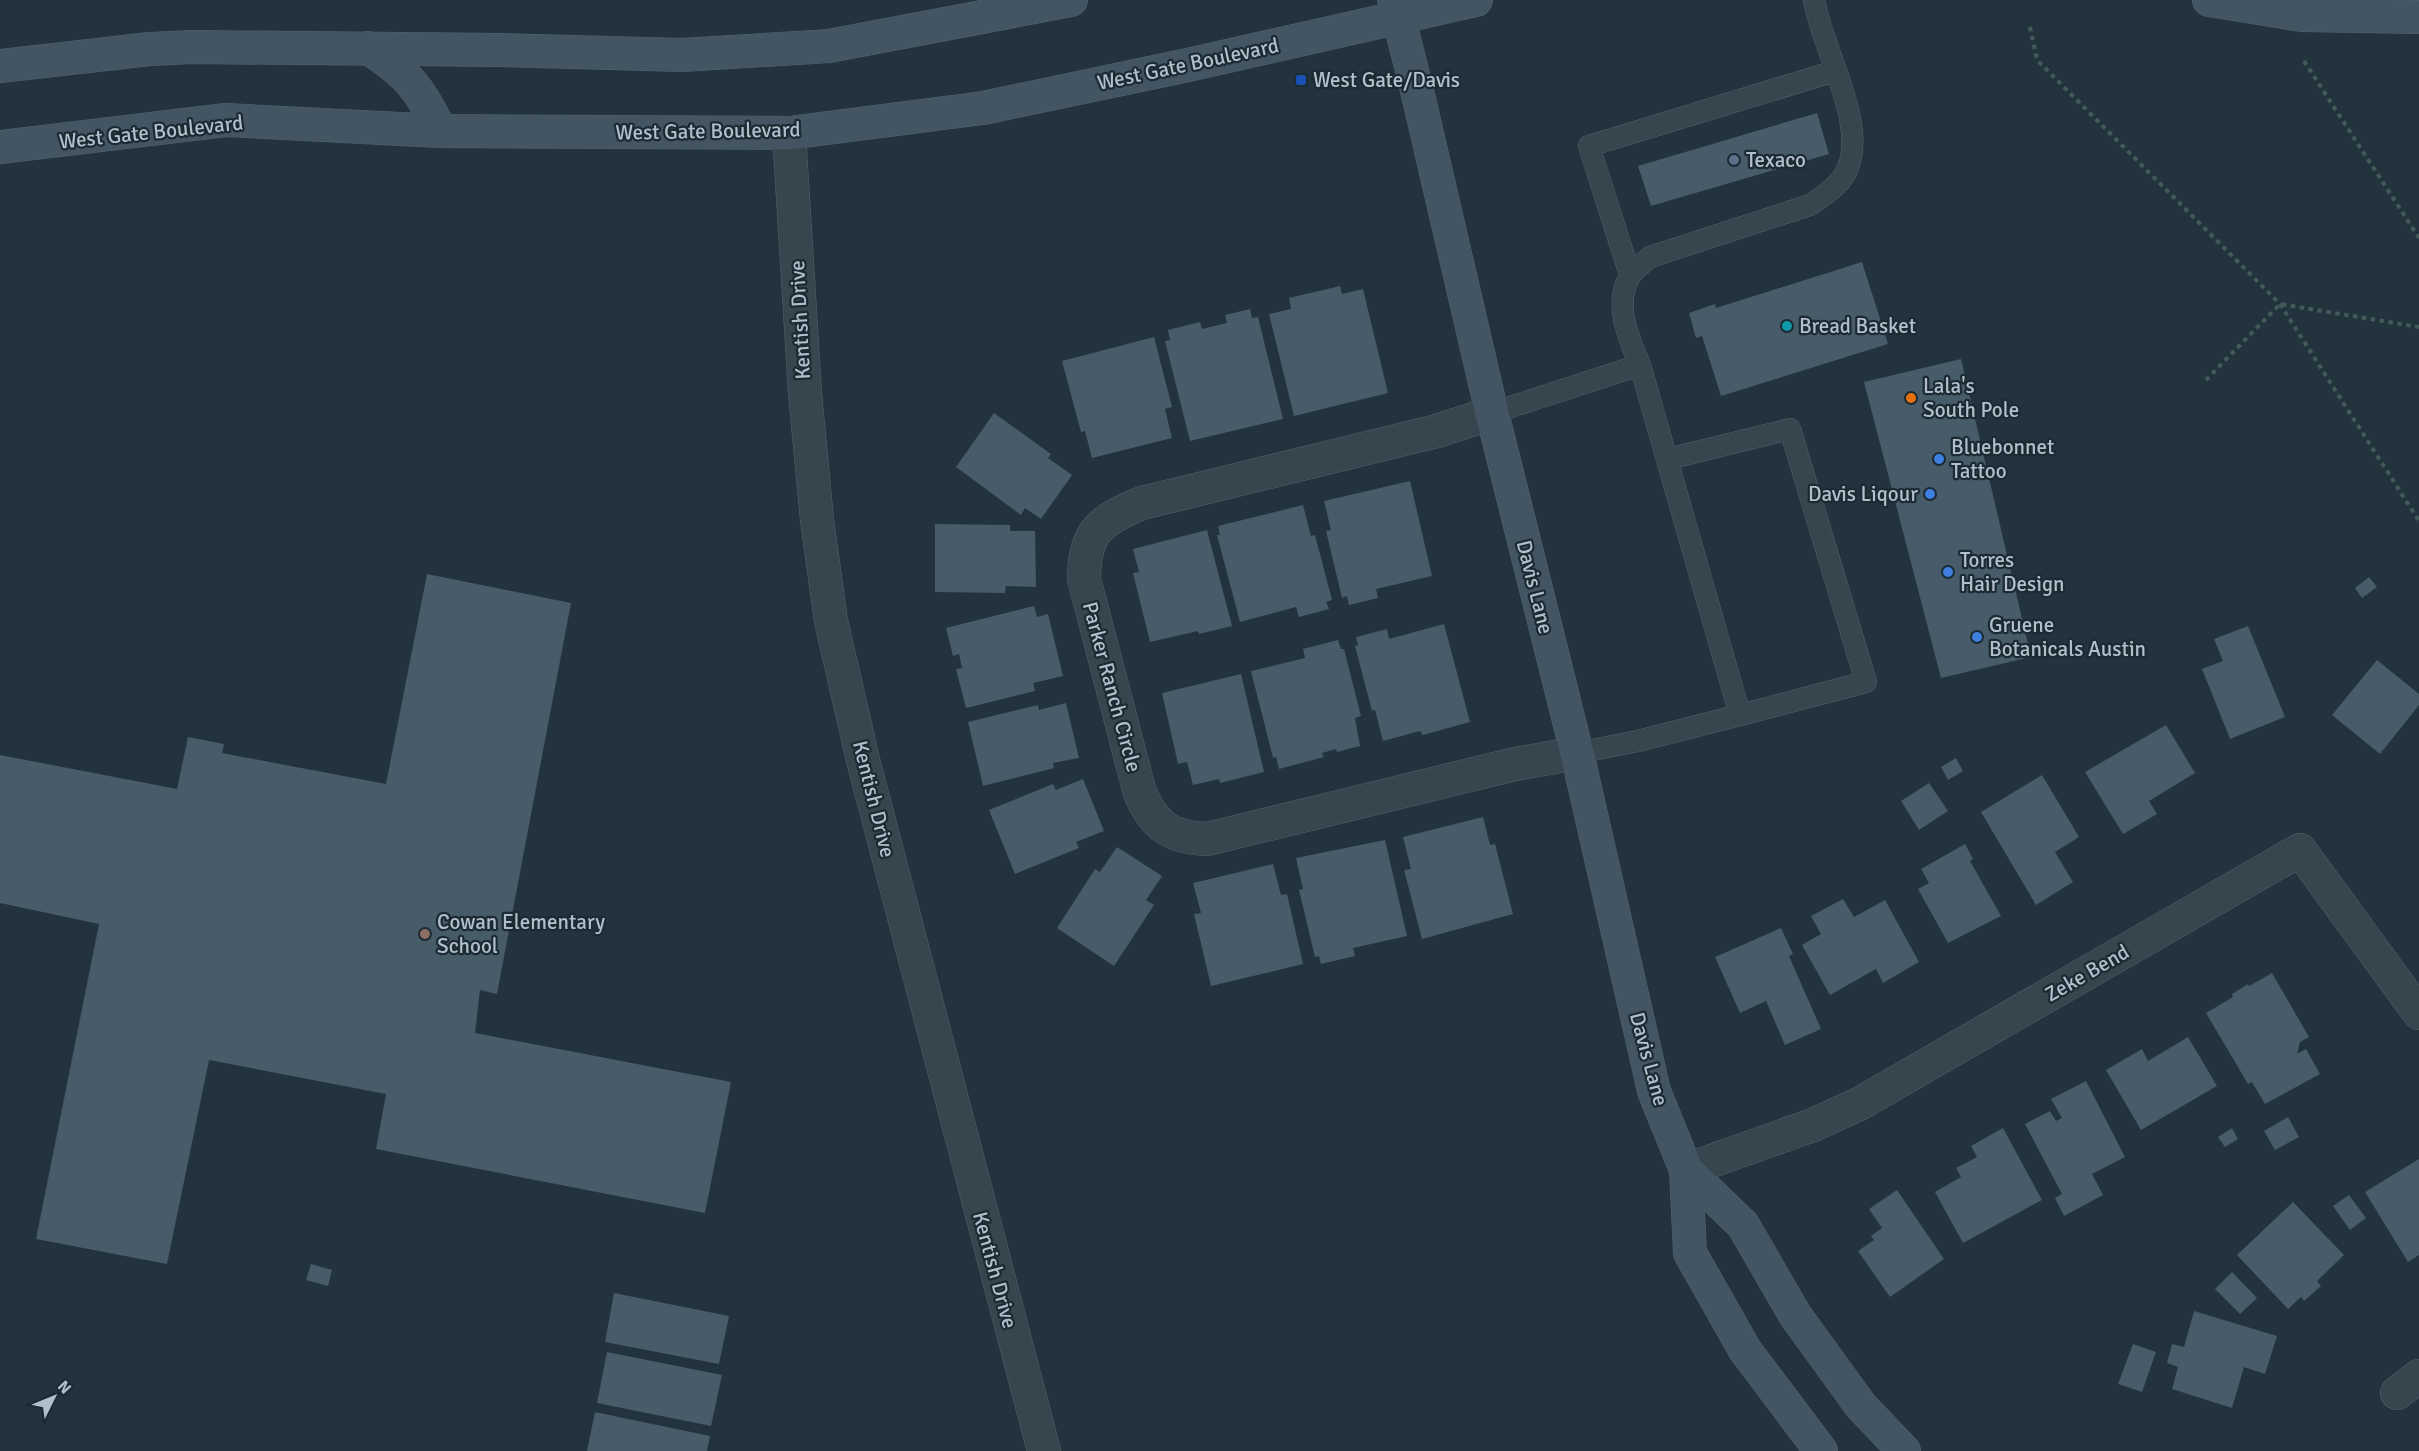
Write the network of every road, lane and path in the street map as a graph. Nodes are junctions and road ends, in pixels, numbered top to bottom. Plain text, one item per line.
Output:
1 (1071, 0) edge
2 (1476, 0) edge
3 (1814, 0) edge
4 (2209, 0) edge
5 (1396, 8) edge
6 (2419, 17) edge
7 (2030, 27) dead end
8 (368, 48) junction
9 (2304, 62) dead end
10 (0, 66) edge
11 (1835, 71) junction
12 (440, 130) junction
13 (789, 133) junction
14 (0, 147) edge
15 (2419, 238) edge
16 (1630, 274) junction
17 (2280, 304) junction
18 (2419, 327) edge
19 (1640, 365) junction
20 (2206, 380) dead end
21 (1492, 413) junction
22 (1668, 459) junction
23 (2419, 521) edge
24 (1740, 715) junction
25 (1577, 753) junction
26 (2419, 1013) edge
27 (1686, 1170) junction
28 (1044, 1451) edge
29 (1821, 1451) edge
30 (1904, 1451) edge

1 - 8 main road
2 - 5 main road, West Gate Boulevard
3 - 11 lane
4 - 6 main road
5 - 13 main road, West Gate Boulevard
5 - 21 main road, Davis Lane
7 - 17 path
8 - 10 main road
8 - 12 main road
9 - 15 path
11 - 16 lane
11 - 16 lane
12 - 13 main road, West Gate Boulevard
12 - 14 main road, West Gate Boulevard
13 - 28 street, Kentish Drive
16 - 19 lane
17 - 18 path
17 - 20 path
17 - 23 path
19 - 21 lane
19 - 22 lane
21 - 25 main road, Davis Lane
21 - 25 street, Parker Ranch Circle
22 - 24 lane
22 - 24 lane
24 - 25 lane
25 - 27 main road, Davis Lane
26 - 27 street, Zeke Bend
27 - 29 main road, Davis Lane
27 - 30 main road, Davis Lane

